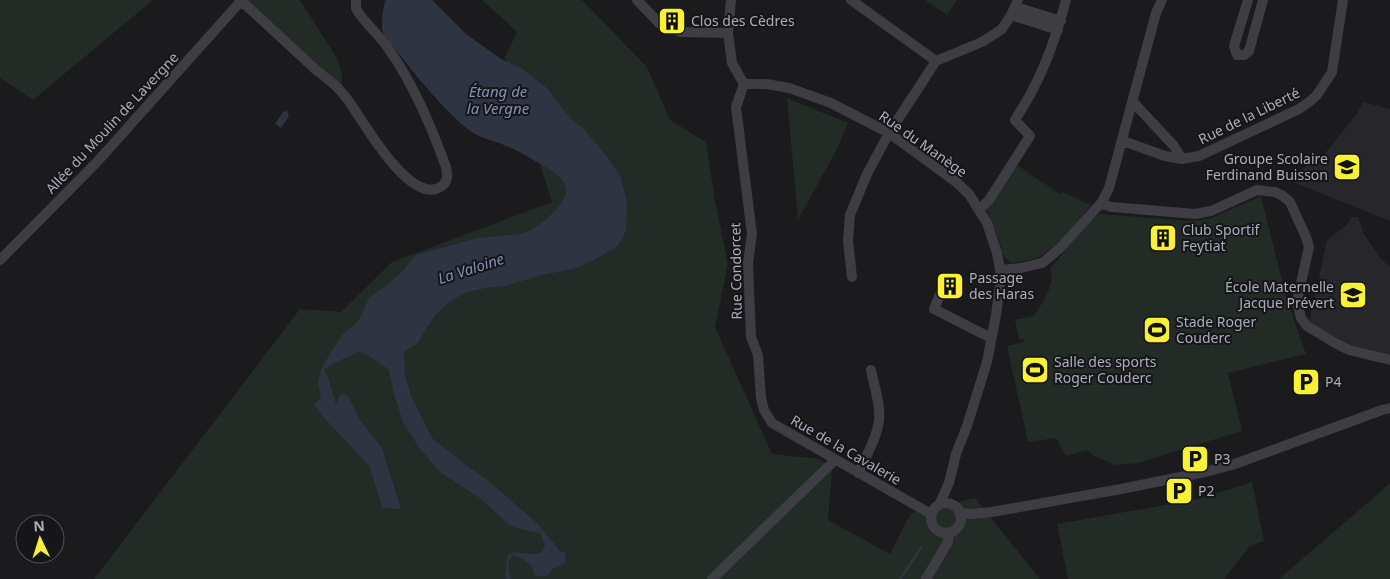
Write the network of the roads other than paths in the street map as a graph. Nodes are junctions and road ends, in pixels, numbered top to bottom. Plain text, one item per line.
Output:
1 (241, 0) edge
2 (356, 0) edge
3 (637, 0) edge
4 (731, 0) edge
5 (851, 0) edge
6 (1066, 0) edge
7 (1162, 0) edge
8 (1248, 0) edge
9 (1263, 0) edge
10 (1343, 0) edge
11 (1015, 7) edge
12 (1059, 25) junction
13 (728, 32) junction
14 (936, 61) junction
15 (744, 84) junction
16 (1133, 102) junction
17 (889, 134) junction
18 (1123, 141) junction
19 (1182, 159) junction
20 (1102, 202) junction
21 (979, 210) junction
22 (0, 260) edge
23 (1000, 270) junction
24 (852, 277) dead end
25 (942, 290) dead end
26 (991, 338) junction
27 (1390, 360) edge
28 (871, 370) dead end
29 (761, 398) joint
30 (1390, 408) edge
31 (835, 460) junction
32 (858, 473) junction
33 (949, 483) junction
34 (951, 503) junction
35 (939, 505) junction
36 (992, 512) junction
37 (961, 513) junction
38 (931, 514) junction
39 (959, 527) junction
40 (937, 530) junction
41 (948, 534) junction
42 (938, 558) junction
43 (712, 579) edge
44 (926, 579) edge

1 - 2 street, Allée du Moulin de Lavergne
1 - 22 street, Allée du Moulin de Lavergne
3 - 13 street
4 - 13 street
5 - 14 street
6 - 12 street
7 - 16 street
8 - 9 street
10 - 19 street, Rue de la Liberté
11 - 12 street
11 - 14 street
12 - 21 street
13 - 15 street
14 - 17 street
15 - 17 street, Rue du Manège
15 - 29 street, Rue Condorcet
16 - 18 street
16 - 19 street
17 - 21 street, Rue du Manège
17 - 24 street
18 - 19 street
18 - 20 street
20 - 23 street
20 - 27 street
21 - 23 street, Rue du Manège
23 - 26 street, Rue du Manège
25 - 26 street
26 - 33 street, Rue du Manège
28 - 32 street
29 - 31 street, Rue de la Cavalerie
30 - 36 street
31 - 32 street, Rue de la Cavalerie
31 - 43 street
32 - 38 street, Rue de la Cavalerie
33 - 34 street, Rue du Manège
33 - 35 street, Rue du Manège
34 - 35 street
34 - 37 street
35 - 38 street
36 - 37 street
36 - 39 street
37 - 39 street
38 - 40 street
39 - 41 street
40 - 41 street
40 - 42 street
41 - 42 street
42 - 44 street

